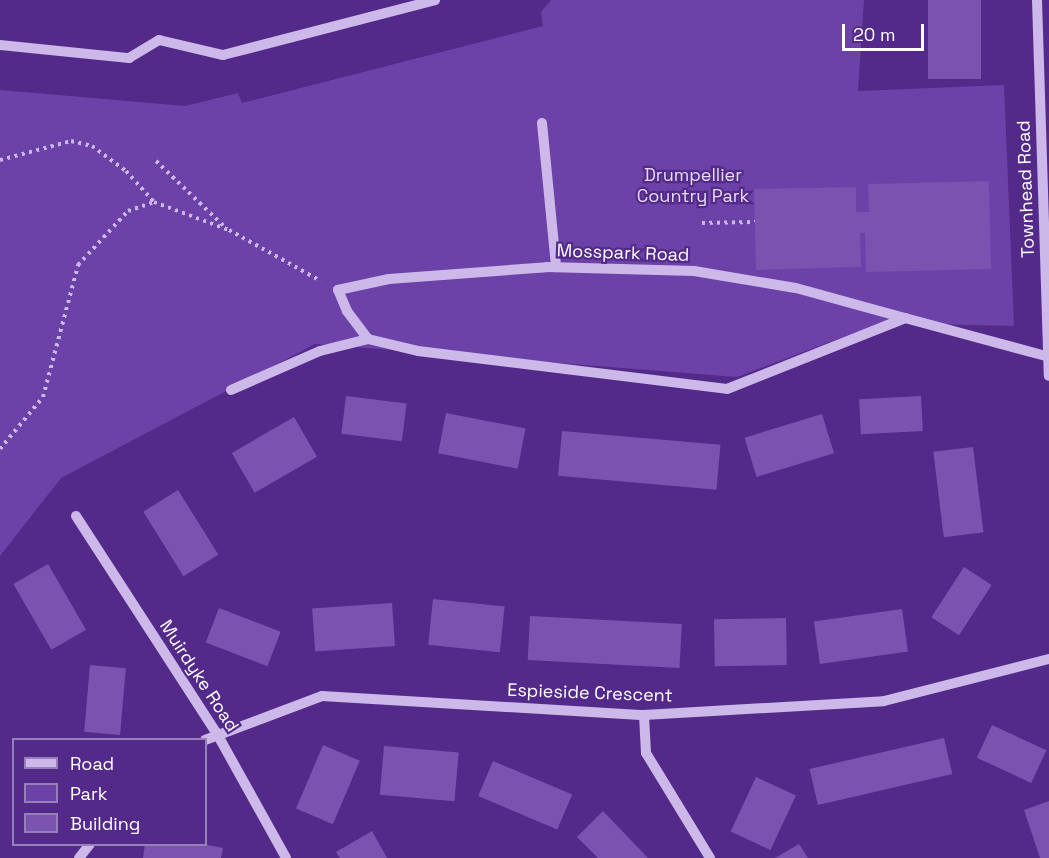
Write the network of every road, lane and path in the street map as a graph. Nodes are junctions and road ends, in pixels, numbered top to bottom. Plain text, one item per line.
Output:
1 (435, 0) edge
2 (1037, 0) edge
3 (0, 45) edge
4 (542, 123) dead end
5 (0, 160) edge
6 (156, 161) dead end
7 (153, 202) junction
8 (755, 222) dead end
9 (702, 223) dead end
10 (229, 230) junction
11 (556, 267) junction
12 (338, 290) junction
13 (904, 318) junction
14 (368, 339) junction
15 (1046, 356) junction
16 (1049, 376) edge
17 (231, 390) dead end
18 (0, 449) edge
19 (76, 516) dead end
20 (1049, 659) edge
21 (644, 715) junction
22 (216, 732) junction
23 (207, 739) edge
24 (88, 846) edge
25 (79, 858) edge
26 (286, 858) edge
27 (710, 858) edge

1 - 3 street
2 - 15 street, Townhead Road
4 - 11 street
5 - 7 path
6 - 10 path
7 - 10 path
7 - 18 path
8 - 9 path
10 - 12 path
11 - 12 street, Mosspark Road
11 - 13 street, Mosspark Road
12 - 14 street
13 - 14 street
13 - 15 street, Mosspark Road
14 - 17 street
15 - 16 street, Townhead Road
19 - 22 street, Muirdyke Road
20 - 21 street, Espieside Crescent
21 - 22 street, Espieside Crescent
21 - 27 street
22 - 23 street, Espieside Crescent
22 - 26 street, Muirdyke Road
24 - 25 street

